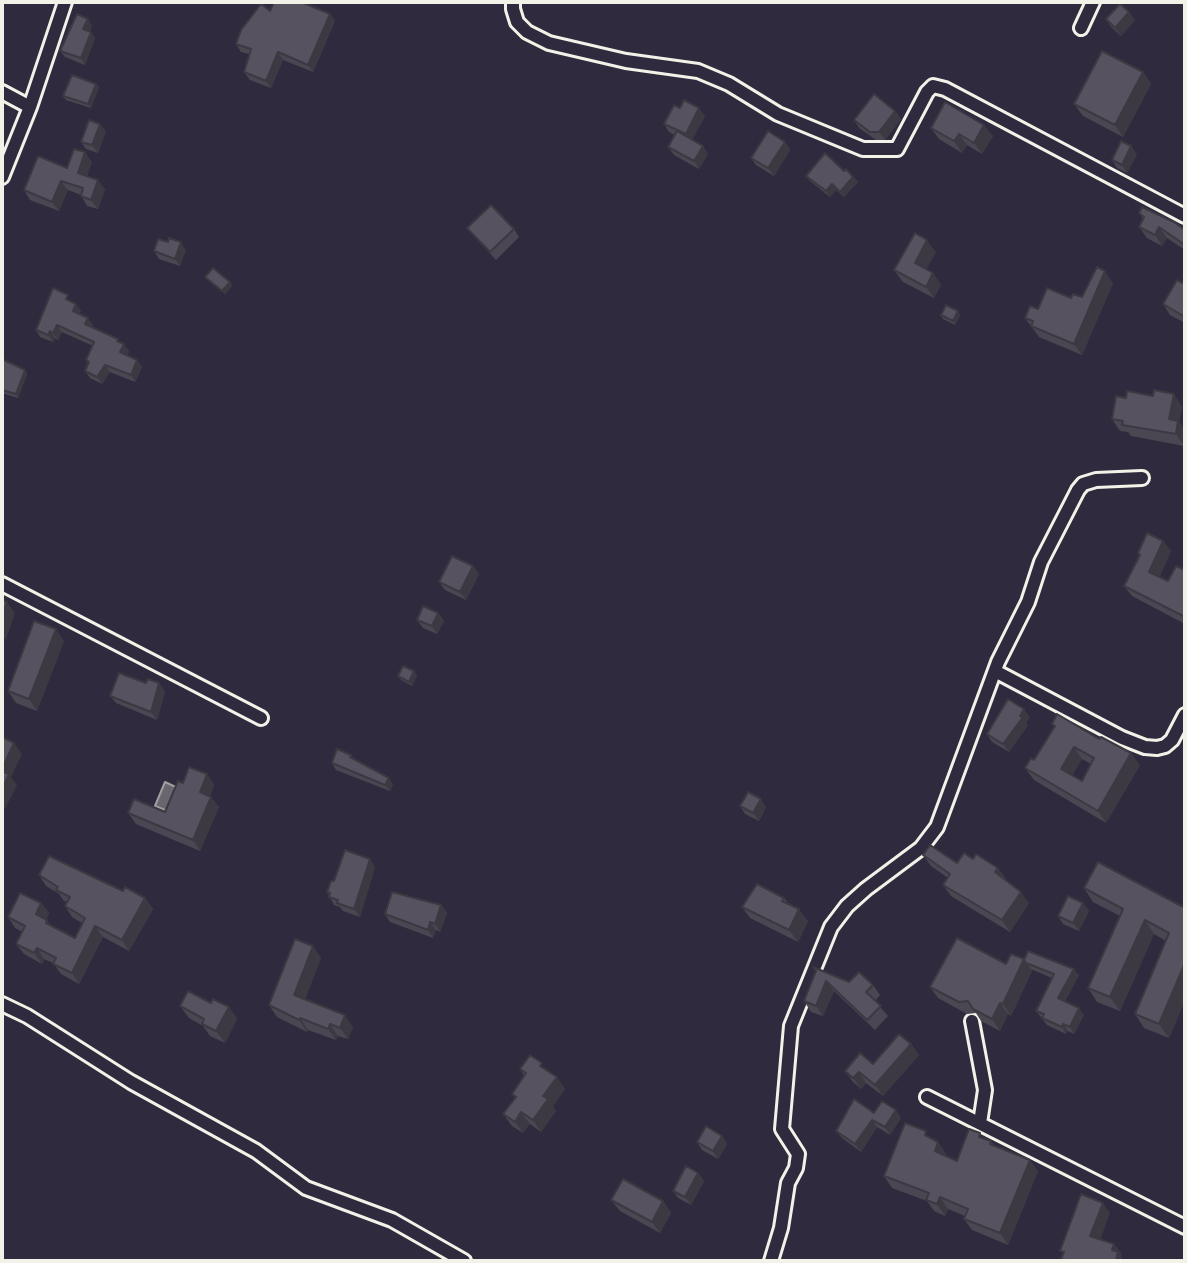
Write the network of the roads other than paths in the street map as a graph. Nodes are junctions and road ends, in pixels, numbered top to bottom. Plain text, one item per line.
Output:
1 (65, 2) edge
2 (513, 2) edge
3 (1093, 2) edge
4 (1081, 28) dead end
5 (2, 92) edge
6 (30, 107) junction
7 (2, 177) edge
8 (1185, 216) edge
9 (1142, 478) dead end
10 (2, 584) edge
11 (995, 671) junction
12 (1185, 715) edge
13 (261, 718) dead end
14 (2, 1004) edge
15 (972, 1021) edge
16 (927, 1097) dead end
17 (980, 1123) junction
18 (1185, 1227) edge
19 (464, 1261) edge
20 (771, 1261) edge

1 - 6 street
2 - 8 street
3 - 4 street
5 - 6 street
6 - 7 street
9 - 11 street
10 - 13 street
11 - 12 street
11 - 20 street
14 - 19 street
15 - 17 street
16 - 17 street
17 - 18 street

